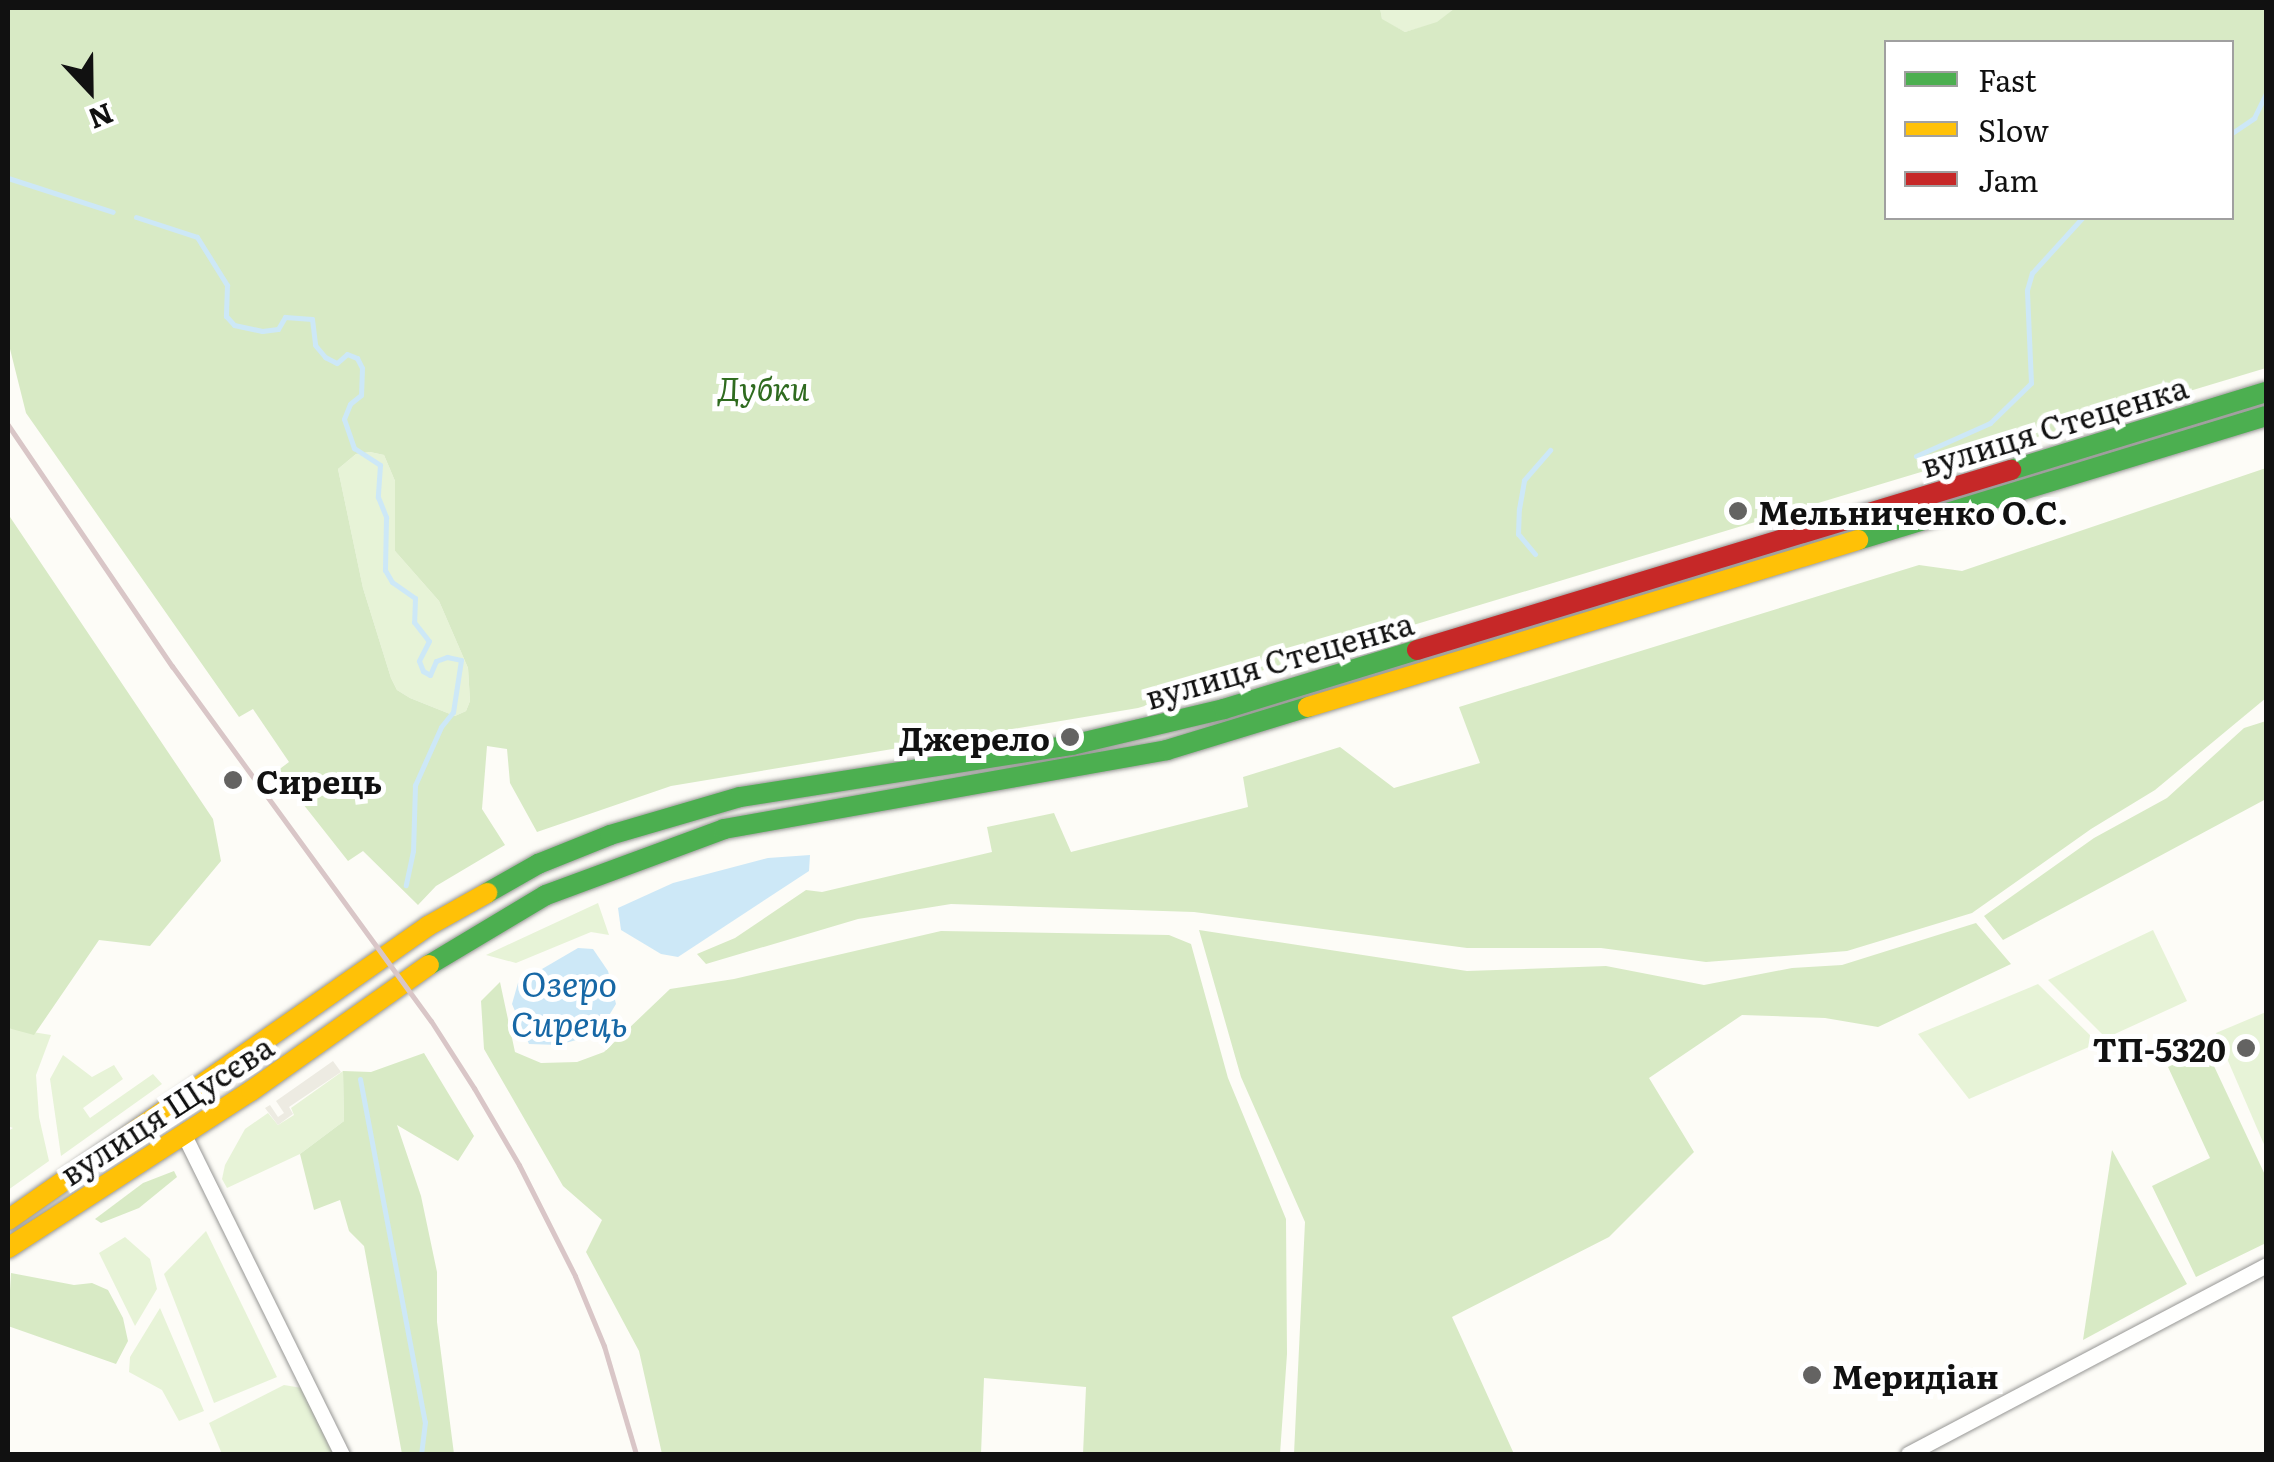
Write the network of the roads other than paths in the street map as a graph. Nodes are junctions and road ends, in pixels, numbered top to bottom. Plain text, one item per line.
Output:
1 (2266, 392) edge
2 (2266, 416) edge
3 (326, 998) joint
4 (356, 1016) joint
5 (184, 1135) junction
6 (8, 1220) edge
7 (8, 1248) edge
8 (2266, 1266) edge
9 (342, 1454) edge
10 (1908, 1454) edge

1 - 3 main road, вулиця Стеценка
2 - 4 main road, вулиця Стеценка
3 - 6 main road, вулиця Щусєва
4 - 5 main road, вулиця Щусєва
5 - 7 main road, вулиця Щусєва
5 - 9 street
8 - 10 street

